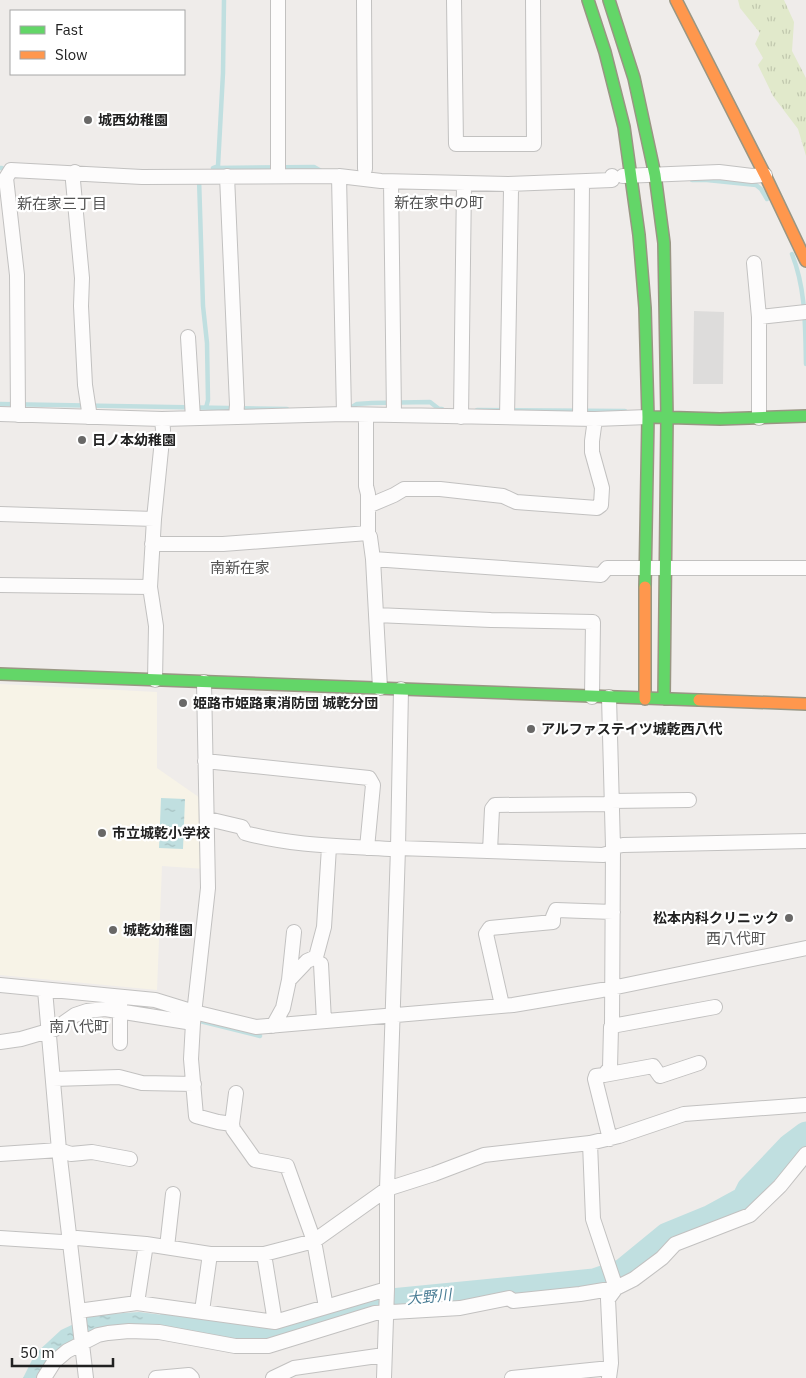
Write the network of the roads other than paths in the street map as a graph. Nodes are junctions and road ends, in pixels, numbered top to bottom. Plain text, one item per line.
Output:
1 (278, 0) edge
2 (364, 0) edge
3 (454, 0) edge
4 (534, 0) edge
5 (588, 0) edge
6 (609, 0) edge
7 (676, 0) edge
8 (279, 169) junction
9 (75, 172) junction
10 (361, 173) junction
11 (765, 174) junction
12 (656, 175) junction
13 (223, 176) junction
14 (339, 176) junction
15 (612, 176) junction
16 (631, 176) junction
17 (391, 182) junction
18 (464, 182) junction
19 (582, 182) junction
20 (508, 184) junction
21 (805, 257) edge
22 (754, 263) dead end
23 (806, 312) edge
24 (759, 317) junction
25 (188, 337) dead end
26 (344, 408) junction
27 (394, 408) junction
28 (19, 409) junction
29 (88, 410) junction
30 (193, 411) junction
31 (237, 412) junction
32 (0, 414) edge
33 (366, 415) junction
34 (648, 416) junction
35 (806, 416) edge
36 (461, 417) junction
37 (507, 417) junction
38 (667, 417) junction
39 (759, 418) junction
40 (162, 419) junction
41 (580, 419) junction
42 (595, 419) junction
43 (368, 506) junction
44 (0, 514) edge
45 (154, 519) junction
46 (368, 533) junction
47 (152, 544) junction
48 (373, 559) junction
49 (645, 568) junction
50 (664, 568) junction
51 (806, 568) edge
52 (0, 585) edge
53 (150, 587) junction
54 (376, 615) junction
55 (0, 674) edge
56 (155, 680) junction
57 (204, 682) junction
58 (380, 688) junction
59 (402, 689) junction
60 (592, 697) junction
61 (609, 698) junction
62 (645, 699) junction
63 (664, 699) junction
64 (806, 704) edge
65 (205, 761) junction
66 (689, 800) dead end
67 (610, 802) junction
68 (208, 820) junction
69 (806, 840) edge
70 (329, 847) junction
71 (367, 848) junction
72 (398, 848) junction
73 (613, 850) junction
74 (490, 851) junction
75 (613, 912) junction
76 (294, 932) dead end
77 (806, 948) edge
78 (321, 964) dead end
79 (289, 980) junction
80 (0, 985) edge
81 (614, 987) junction
82 (45, 990) junction
83 (120, 997) junction
84 (502, 1005) junction
85 (714, 1007) dead end
86 (120, 1011) junction
87 (393, 1016) junction
88 (194, 1018) junction
89 (324, 1021) junction
90 (273, 1026) junction
91 (612, 1026) junction
92 (48, 1027) junction
93 (0, 1042) edge
94 (120, 1043) dead end
95 (699, 1063) dead end
96 (604, 1074) junction
97 (53, 1079) junction
98 (194, 1084) junction
99 (236, 1093) dead end
100 (806, 1105) edge
101 (232, 1124) junction
102 (610, 1139) junction
103 (590, 1143) junction
104 (60, 1150) junction
105 (0, 1154) edge
106 (806, 1154) edge
107 (130, 1158) dead end
108 (387, 1190) junction
109 (173, 1194) dead end
110 (0, 1238) edge
111 (69, 1240) junction
112 (314, 1241) junction
113 (146, 1244) junction
114 (167, 1247) junction
115 (210, 1254) junction
116 (264, 1254) junction
117 (616, 1288) junction
118 (387, 1289) junction
119 (137, 1304) junction
120 (326, 1308) junction
121 (78, 1311) junction
122 (202, 1311) junction
123 (385, 1313) junction
124 (275, 1322) junction
125 (82, 1343) junction
126 (384, 1355) junction
127 (609, 1373) edge
128 (44, 1378) edge
129 (86, 1378) edge
130 (156, 1378) edge
131 (192, 1378) edge
132 (273, 1378) edge
133 (384, 1378) edge
134 (512, 1378) edge

1 - 8 street
2 - 10 street
3 - 4 street
5 - 16 street
6 - 12 street
7 - 11 street
8 - 13 street
8 - 14 street
9 - 13 street
9 - 28 street
9 - 29 street
10 - 14 street
10 - 15 street
10 - 17 street
11 - 12 street
11 - 21 street
12 - 16 street
12 - 38 street
13 - 31 street
14 - 26 street
15 - 16 street
15 - 19 street
16 - 34 street
17 - 18 street
17 - 27 street
18 - 20 street
18 - 36 street
19 - 20 street
19 - 41 street
20 - 37 street
22 - 24 street
23 - 24 street
24 - 39 street
25 - 30 street
26 - 31 street
26 - 33 street
27 - 33 street
27 - 36 street
28 - 29 street
28 - 32 street
29 - 40 street
30 - 31 street
30 - 40 street
33 - 43 street
34 - 38 street
34 - 42 street
34 - 49 street
35 - 39 street
36 - 37 street
37 - 41 street
38 - 39 street
38 - 50 street
40 - 45 street
41 - 42 street
42 - 43 street
43 - 46 street
44 - 45 street
45 - 47 street
46 - 47 street
46 - 48 street
47 - 53 street
48 - 49 street
48 - 54 street
49 - 50 street
49 - 62 street
50 - 51 street
50 - 63 street
52 - 53 street
53 - 56 street
54 - 58 street
54 - 60 street
55 - 56 street
56 - 57 street
57 - 58 street
57 - 65 street
58 - 59 street
59 - 60 street
59 - 72 street
60 - 61 street
61 - 62 street
61 - 67 street
62 - 63 street
63 - 64 street
65 - 68 street
65 - 71 street
66 - 67 street
67 - 73 street
67 - 74 street
68 - 70 street
68 - 88 street
69 - 73 street
70 - 71 street
70 - 79 street
71 - 72 street
72 - 74 street
72 - 87 street
73 - 74 street
73 - 75 street
75 - 81 street
75 - 84 street
76 - 79 street
77 - 81 street
78 - 89 street
79 - 90 street
80 - 82 street
81 - 84 street
81 - 91 street
82 - 83 street
82 - 92 street
83 - 86 street
83 - 88 street
84 - 87 street
85 - 91 street
86 - 88 street
86 - 92 street
86 - 94 street
87 - 89 street
87 - 108 street
88 - 90 street
88 - 98 street
89 - 90 street
91 - 96 street
92 - 93 street
92 - 97 street
95 - 96 street
96 - 102 street
97 - 98 street
97 - 104 street
98 - 101 street
99 - 101 street
100 - 102 street
101 - 112 street
102 - 103 street
103 - 108 street
103 - 117 street
104 - 105 street
104 - 107 street
104 - 111 street
106 - 117 street
108 - 112 street
108 - 118 street
109 - 114 street
110 - 111 street
111 - 113 street
111 - 121 street
112 - 116 street
112 - 120 street
113 - 114 street
113 - 119 street
114 - 115 street
115 - 116 street
115 - 122 street
116 - 124 street
117 - 123 street
117 - 127 street
118 - 120 street
118 - 123 street
119 - 121 street
119 - 122 street
120 - 124 street
121 - 125 street
122 - 124 street
123 - 125 street
123 - 126 street
125 - 128 street
125 - 129 street
126 - 132 street
126 - 133 street
127 - 134 street
130 - 131 street

